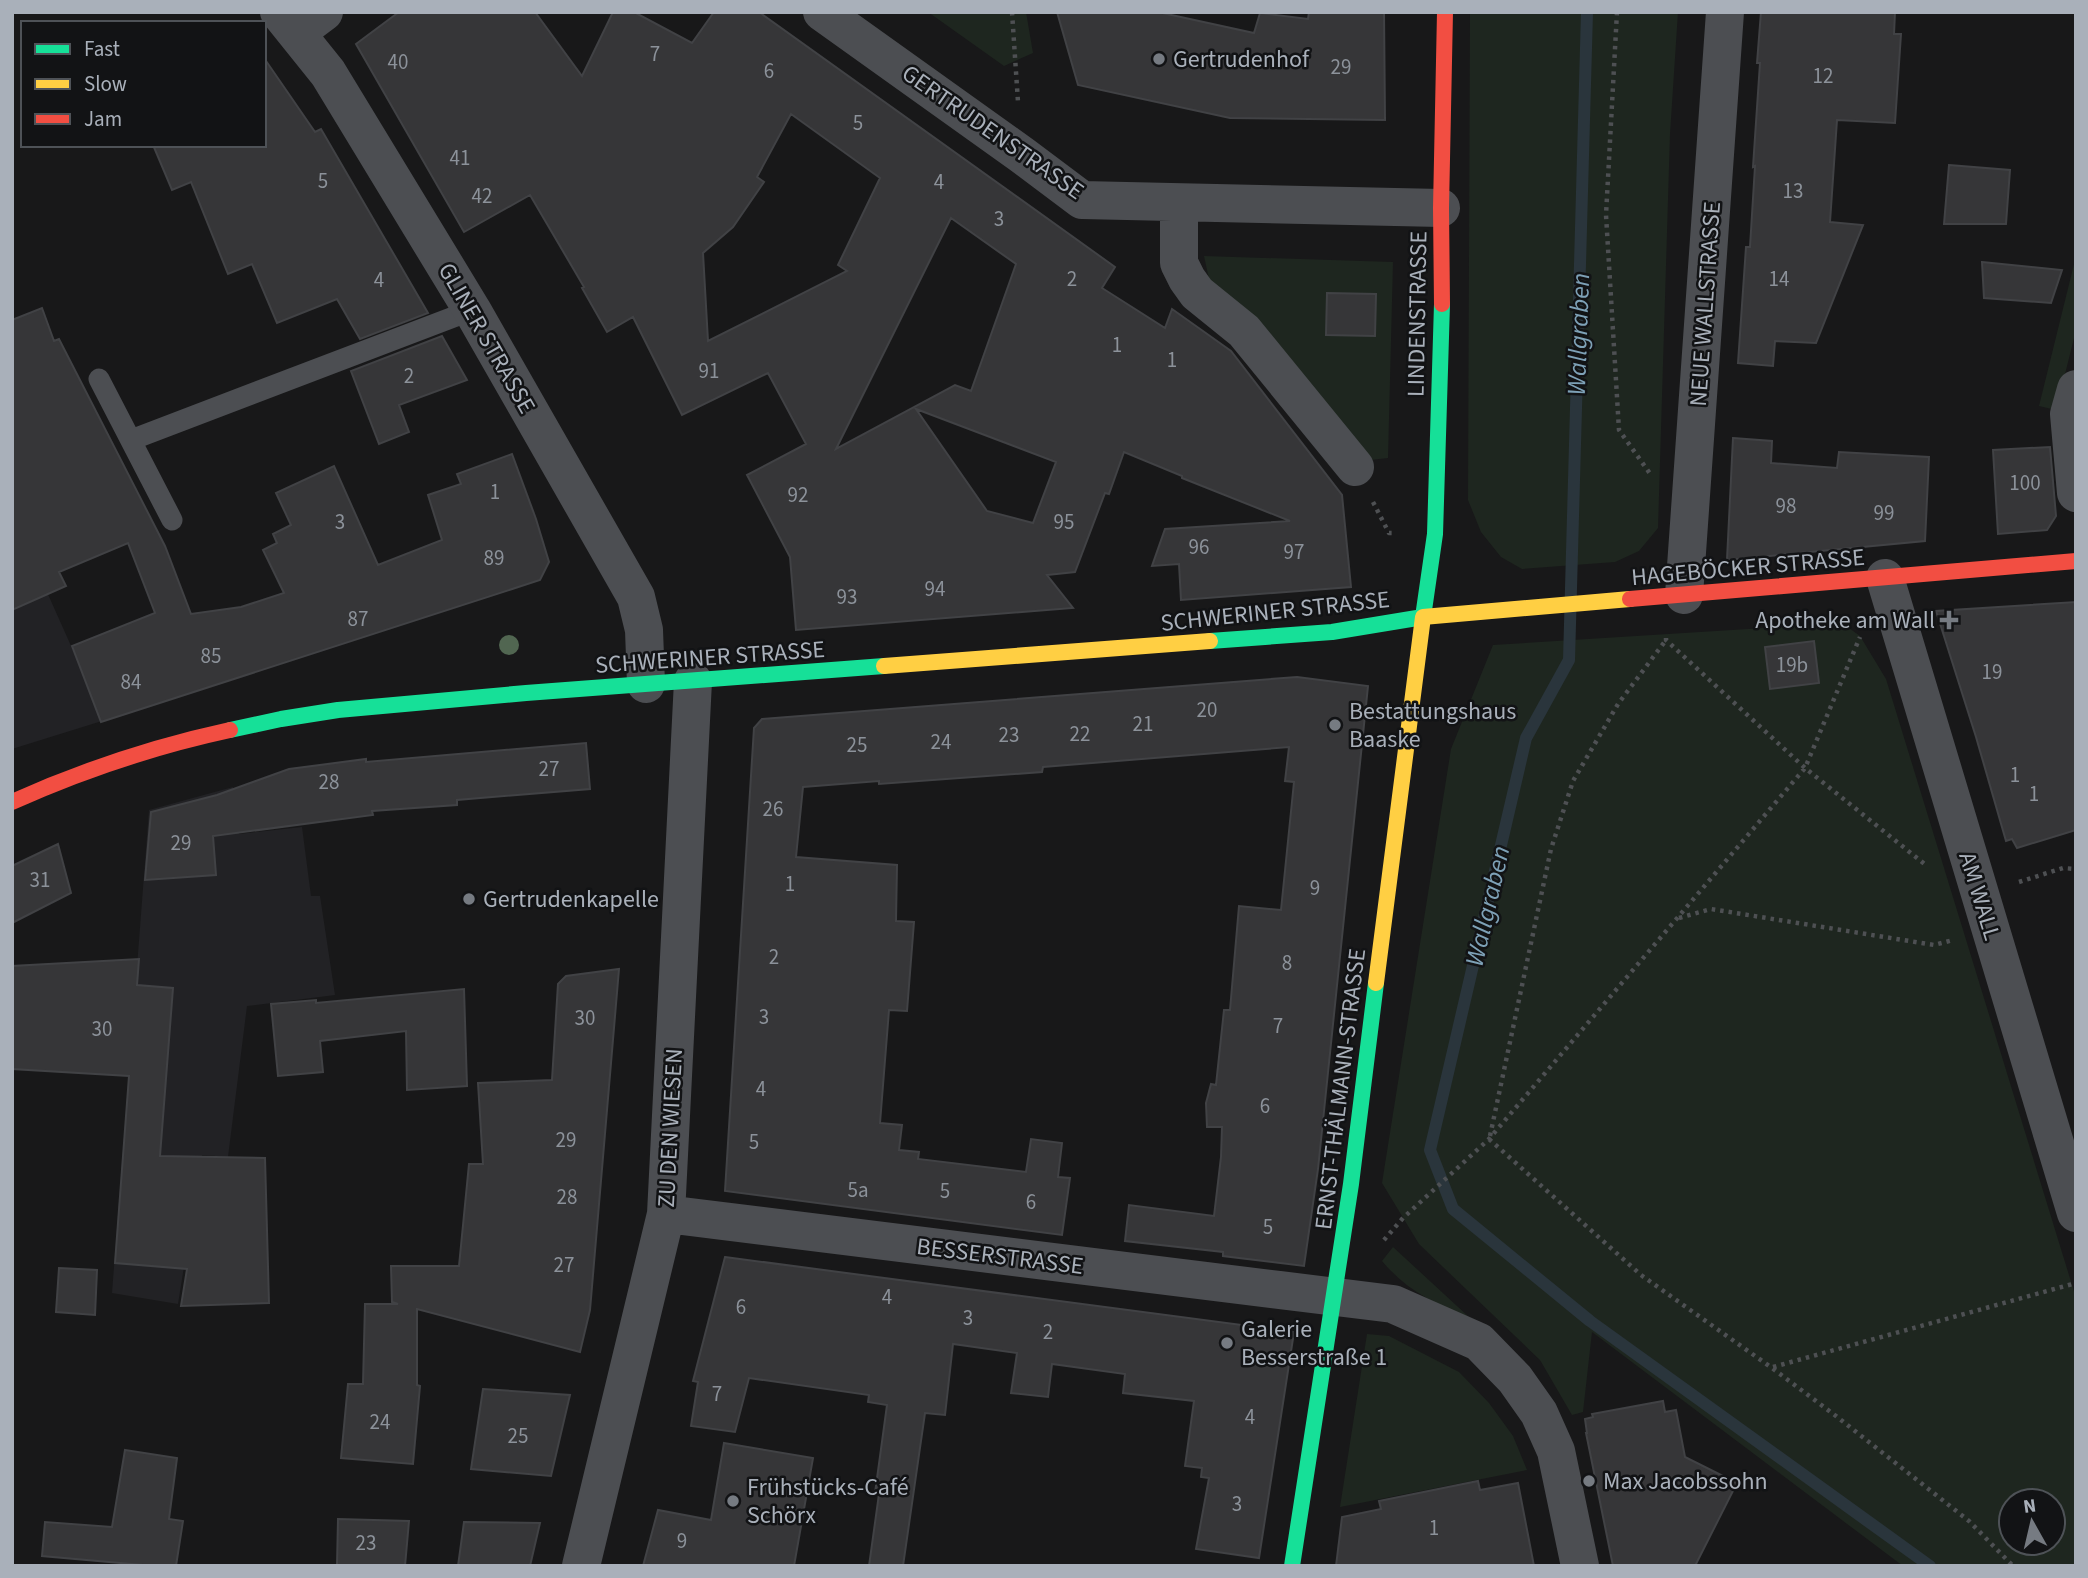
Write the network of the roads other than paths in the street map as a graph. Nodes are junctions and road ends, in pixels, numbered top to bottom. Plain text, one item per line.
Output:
1 (822, 12) edge
2 (1445, 12) edge
3 (1725, 12) edge
4 (300, 19) edge
5 (1179, 203) junction
6 (1441, 208) junction
7 (472, 310) junction
8 (99, 379) dead end
9 (2076, 389) edge
10 (131, 440) junction
11 (1355, 467) dead end
12 (2076, 493) edge
13 (172, 520) dead end
14 (2076, 561) edge
15 (1885, 578) junction
16 (1684, 595) junction
17 (1423, 617) junction
18 (693, 681) junction
19 (646, 684) junction
20 (12, 802) edge
21 (2076, 1213) edge
22 (666, 1214) junction
23 (1335, 1298) junction
24 (581, 1566) edge
25 (1292, 1566) edge
26 (1580, 1566) edge

1 - 5 street, GERTRUDENSTRASSE
2 - 6 main road, LINDENSTRASSE
3 - 16 street, NEUE WALLSTRASSE
4 - 7 street, GLINER STRASSE
5 - 6 street, GERTRUDENSTRASSE
5 - 11 street
6 - 17 main road, LINDENSTRASSE
7 - 10 lane
7 - 19 street, GLINER STRASSE
8 - 10 lane
9 - 12 street
10 - 13 lane
14 - 15 main road, HAGEBÖCKER STRASSE
15 - 16 main road, HAGEBÖCKER STRASSE
15 - 21 street, AM WALL
16 - 17 main road, HAGEBÖCKER STRASSE
17 - 18 main road, SCHWERINER STRASSE
17 - 23 main road, ERNST-THÄLMANN-STRASSE
18 - 19 main road, SCHWERINER STRASSE
18 - 22 street, ZU DEN WIESEN
19 - 20 main road, SCHWERINER STRASSE
22 - 23 street, BESSERSTRASSE
22 - 24 street, ZU DEN WIESEN
23 - 25 main road, ERNST-THÄLMANN-STRASSE
23 - 26 street, BESSERSTRASSE

